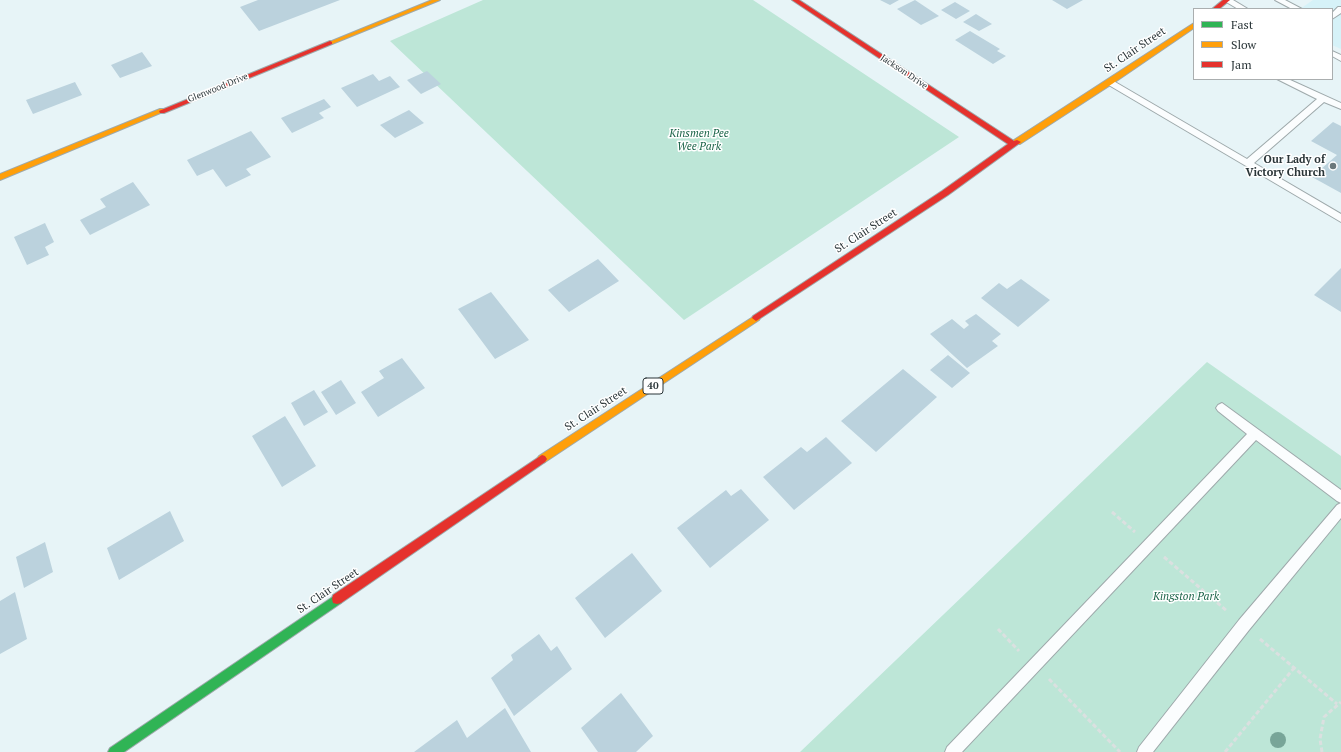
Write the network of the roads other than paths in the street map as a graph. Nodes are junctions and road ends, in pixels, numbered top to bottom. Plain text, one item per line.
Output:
1 (437, 0) edge
2 (795, 0) edge
3 (1227, 0) edge
4 (1279, 0) edge
5 (1216, 8) edge
6 (1242, 8) edge
7 (1296, 8) edge
8 (1341, 9) edge
9 (1333, 16) edge
10 (1192, 28) edge
11 (1283, 80) edge
12 (1110, 82) junction
13 (1323, 98) junction
14 (1341, 106) edge
15 (1013, 144) junction
16 (1248, 163) junction
17 (0, 177) edge
18 (1341, 218) edge
19 (1222, 408) dead end
20 (1256, 433) junction
21 (1341, 497) edge
22 (1341, 509) edge
23 (114, 752) edge
24 (952, 752) edge
25 (1144, 752) edge

1 - 17 main road, Glenwood Drive
2 - 15 main road, Jackson Drive
3 - 5 main road
3 - 6 lane
4 - 7 lane
8 - 9 lane
10 - 12 main road, St. Clair Street / 40
11 - 13 lane
12 - 15 main road, St. Clair Street / 40
12 - 16 lane
13 - 14 lane
13 - 16 lane
15 - 23 main road, St. Clair Street / 40
16 - 18 lane
19 - 20 lane
20 - 21 lane
20 - 24 lane
22 - 25 lane

